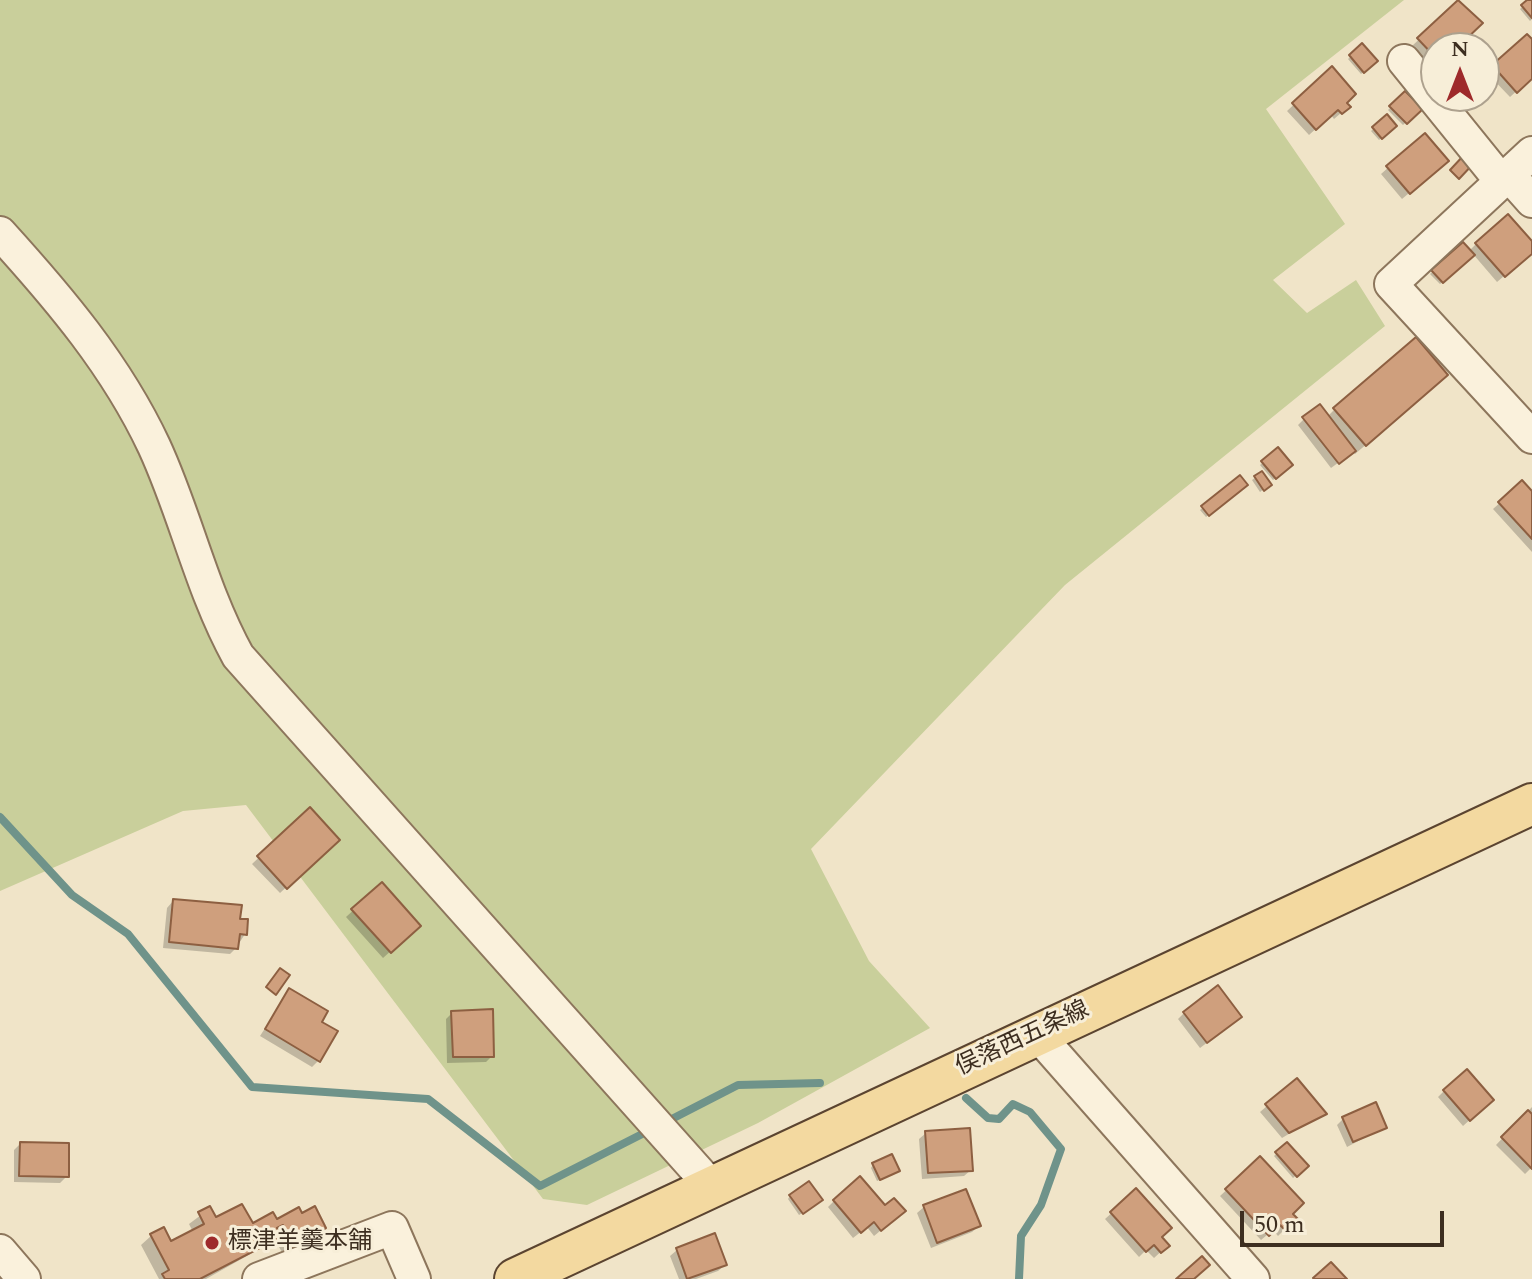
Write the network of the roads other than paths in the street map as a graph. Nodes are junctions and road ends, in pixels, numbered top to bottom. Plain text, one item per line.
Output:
1 (1404, 61) dead end
2 (1514, 170) edge
3 (1532, 201) edge
4 (0, 233) edge
5 (1532, 437) edge
6 (1532, 804) edge
7 (1037, 1034) junction
8 (711, 1186) junction
9 (0, 1251) edge
10 (24, 1279) edge
11 (259, 1279) edge
12 (414, 1279) edge
13 (517, 1279) edge
14 (1253, 1279) edge

1 - 2 street
2 - 3 street
2 - 5 street
4 - 8 street
6 - 7 main road, 俣落西五条線
7 - 8 main road, 俣落西五条線
7 - 14 street
8 - 13 main road, 俣落西五条線
9 - 10 street
11 - 12 street

